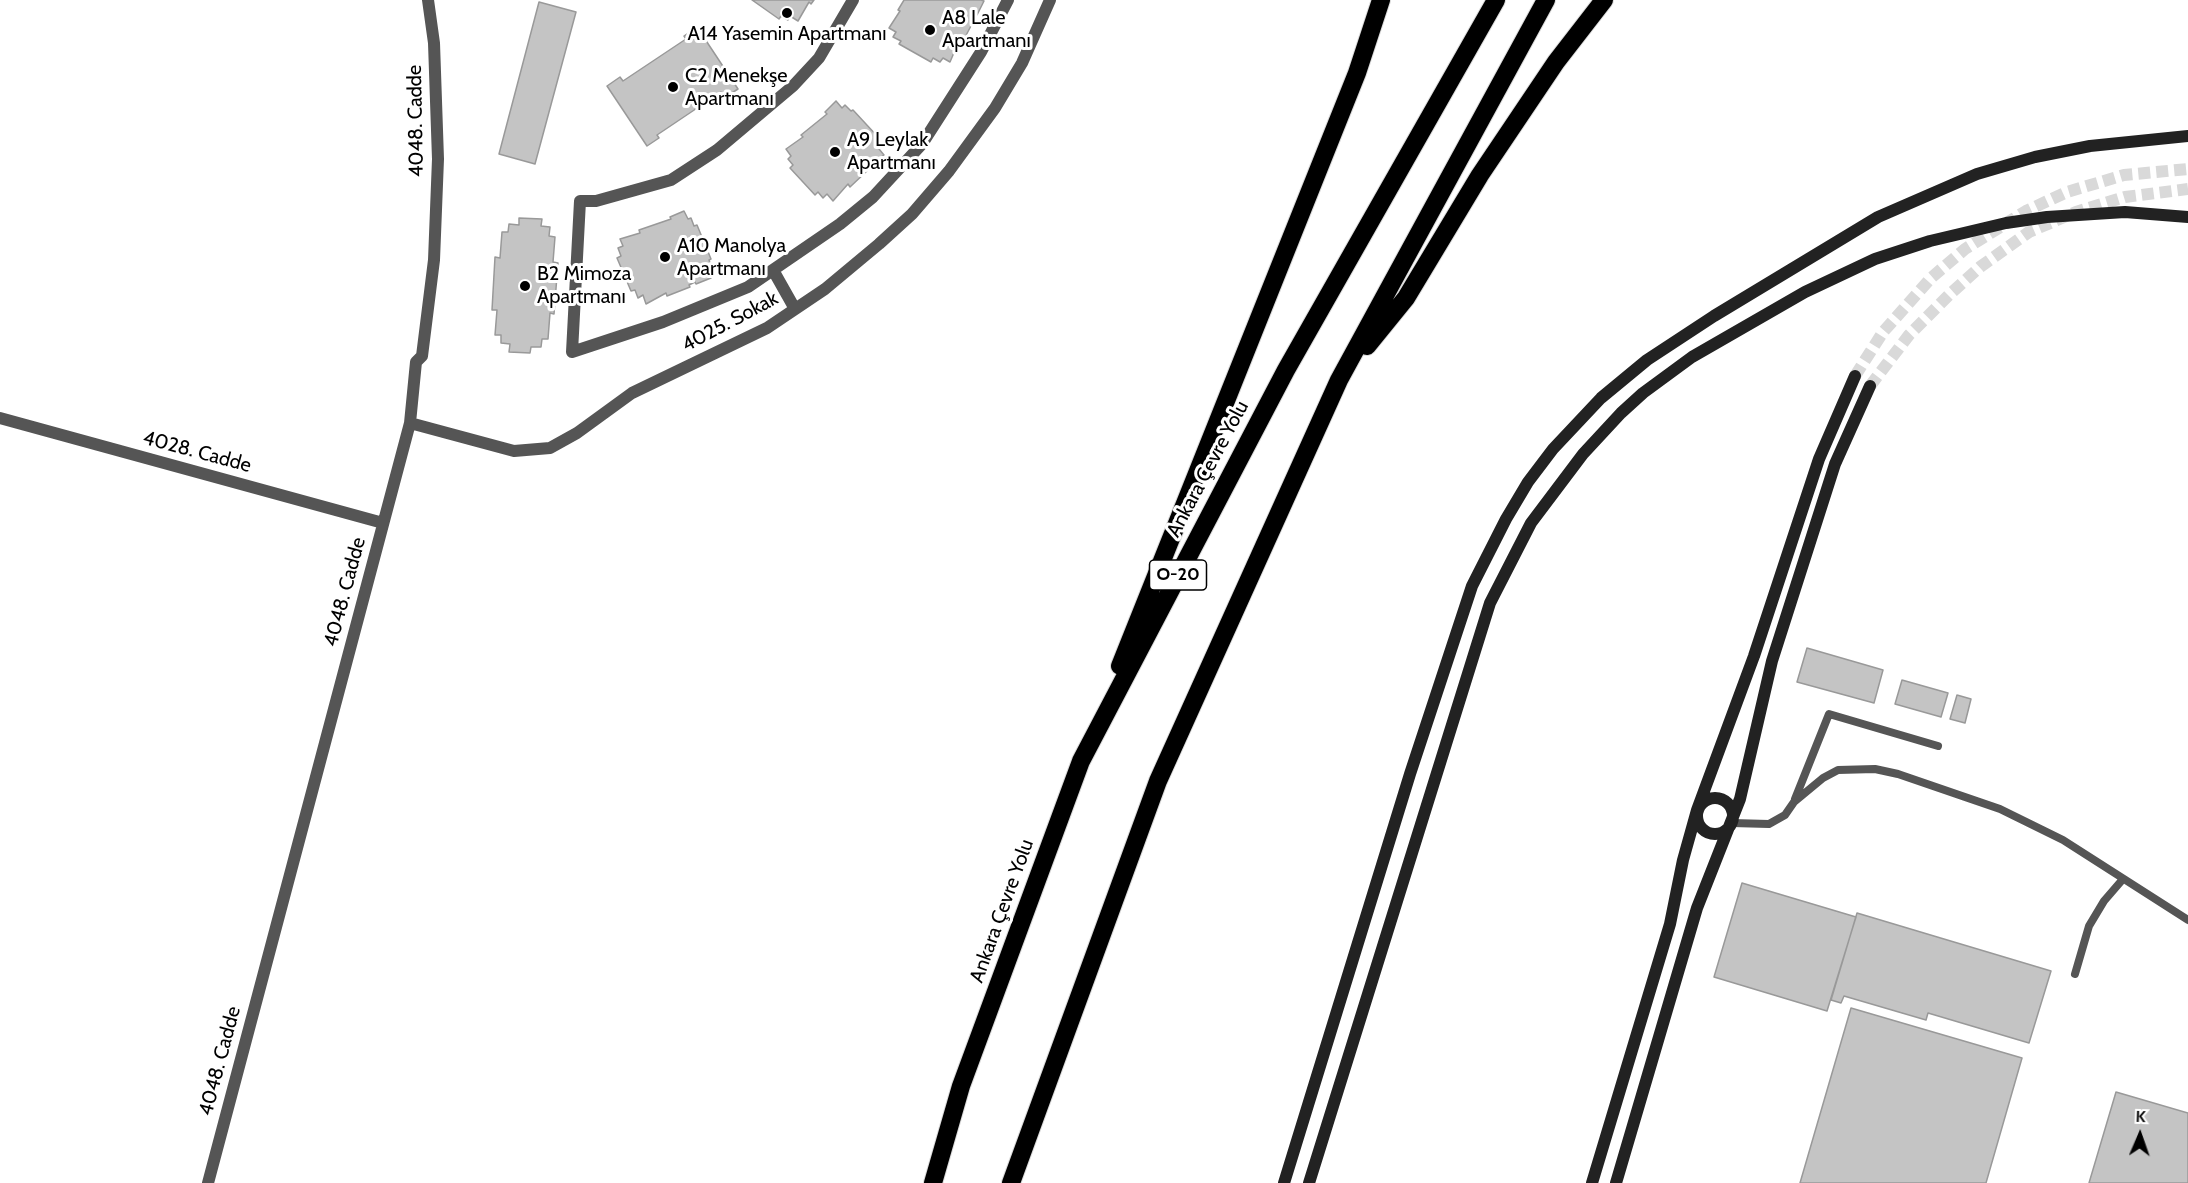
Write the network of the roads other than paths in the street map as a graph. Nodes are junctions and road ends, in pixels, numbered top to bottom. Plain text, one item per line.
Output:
1 (428, 0) edge
2 (853, 0) edge
3 (1008, 0) edge
4 (1050, 0) edge
5 (1381, 0) edge
6 (1496, 0) edge
7 (1546, 0) edge
8 (1604, 0) edge
9 (2188, 136) edge
10 (2188, 216) edge
11 (773, 270) junction
12 (795, 309) junction
13 (1855, 376) tunnel mouth
14 (1339, 380) junction
15 (1870, 386) tunnel mouth
16 (0, 418) edge
17 (410, 423) junction
18 (383, 524) junction
19 (1938, 746) dead end
20 (1081, 761) junction
21 (1794, 802) junction
22 (1697, 810) junction
23 (1732, 823) junction
24 (2123, 879) junction
25 (2188, 920) edge
26 (2075, 974) dead end
27 (208, 1183) edge
28 (933, 1183) edge
29 (1011, 1183) edge
30 (1284, 1183) edge
31 (1309, 1183) edge
32 (1592, 1183) edge
33 (1616, 1183) edge

1 - 17 street, 4048. Cadde
2 - 11 street
3 - 11 street
4 - 12 street, 4025. Sokak
5 - 20 highway
6 - 20 highway, Ankara Çevre Yolu / O-20
7 - 14 highway
8 - 14 highway
9 - 30 main road
10 - 31 main road
11 - 12 street
12 - 17 street, 4025. Sokak
13 - 22 main road
14 - 29 highway
15 - 23 main road
16 - 18 street, 4028. Cadde
17 - 18 street, 4048. Cadde
18 - 27 street, 4048. Cadde
19 - 21 lane
20 - 28 highway, Ankara Çevre Yolu / O-20
21 - 23 lane
21 - 24 lane
22 - 23 main road
22 - 23 main road
22 - 32 main road
23 - 33 main road
24 - 25 lane
24 - 26 lane

